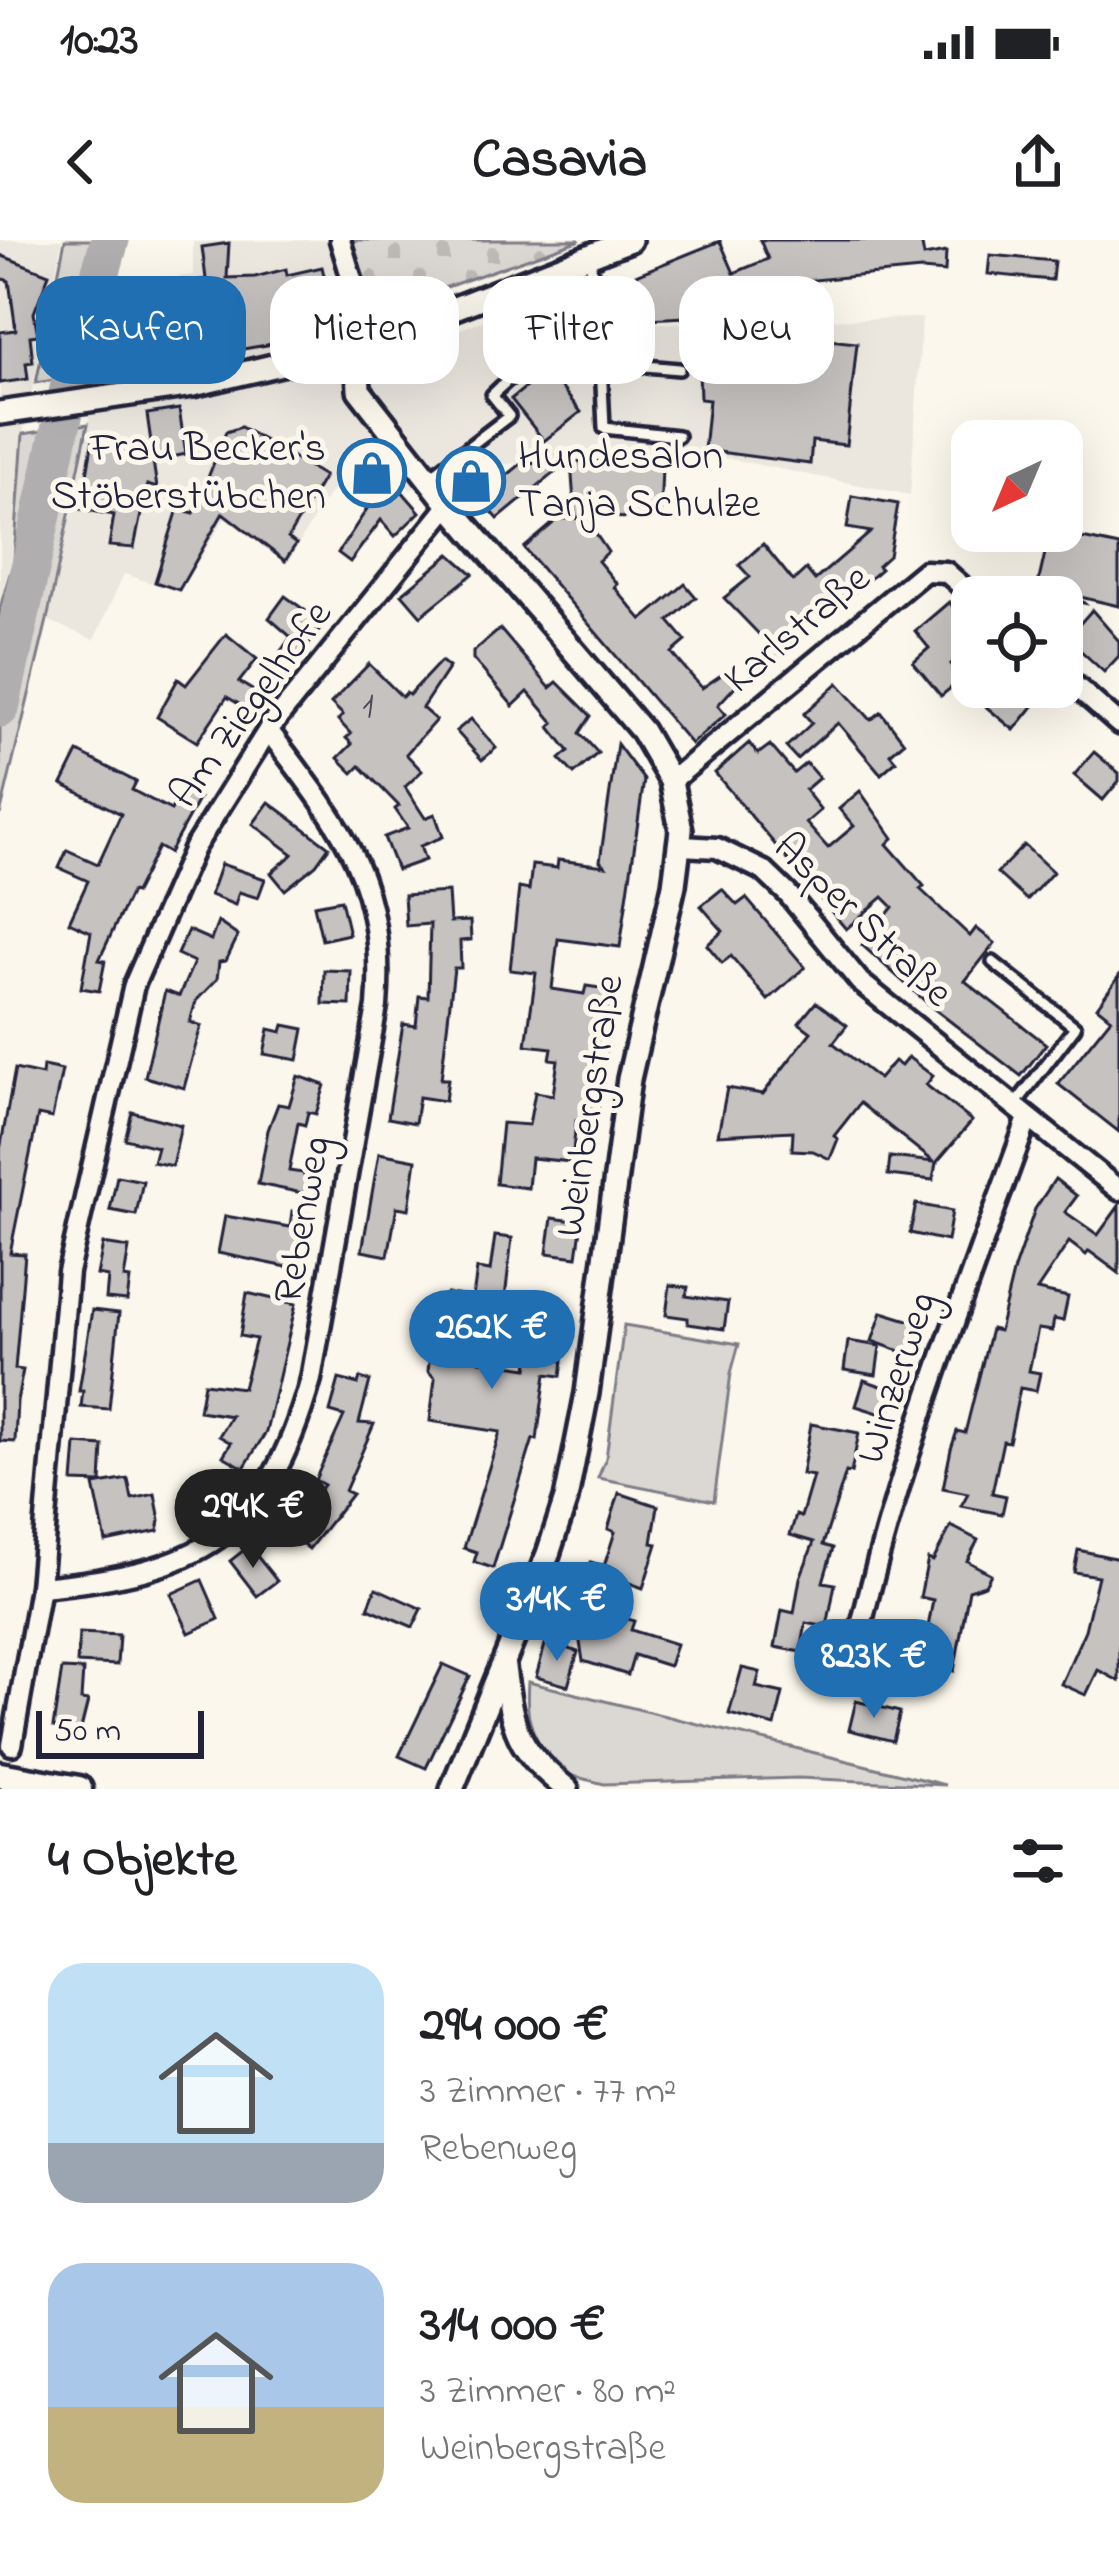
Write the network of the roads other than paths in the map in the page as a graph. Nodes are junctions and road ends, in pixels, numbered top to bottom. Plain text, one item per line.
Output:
1 (340, 240) edge
2 (630, 240) edge
3 (590, 255) junction
4 (351, 276) edge
5 (592, 276) edge
6 (459, 306) edge
7 (270, 367) edge
8 (655, 367) edge
9 (679, 369) dead end
10 (359, 384) edge
11 (503, 384) edge
12 (602, 384) edge
13 (11, 411) edge
14 (678, 436) dead end
15 (428, 478) junction
16 (449, 505) junction
17 (951, 576) edge
18 (1083, 692) edge
19 (1119, 724) edge
20 (268, 730) junction
21 (671, 781) junction
22 (682, 847) junction
23 (993, 962) dead end
24 (1021, 1112) junction
25 (1119, 1190) edge
26 (40, 1587) junction
27 (504, 1664) junction
28 (852, 1666) dead end
29 (12, 1744) dead end
30 (0, 1774) edge
31 (79, 1789) edge
32 (452, 1789) edge
33 (567, 1789) edge

1 - 4 street
2 - 3 street
3 - 5 lane
3 - 6 street
7 - 13 street
8 - 9 lane
10 - 15 street
11 - 15 lane
12 - 14 lane
15 - 16 street
16 - 20 street, Am Ziegelhofe
16 - 21 street
17 - 21 street, Karlstraße
18 - 19 street
20 - 26 street, Am Ziegelhofe
20 - 26 street, Rebenweg
21 - 22 street
22 - 24 street, Asper Straße
22 - 27 street, Weinbergstraße
23 - 24 lane
24 - 25 street, Asper Straße
24 - 28 street, Winzerweg
26 - 29 street, Am Ziegelhofe
27 - 32 street, Weinbergstraße
27 - 33 street
30 - 31 main road

